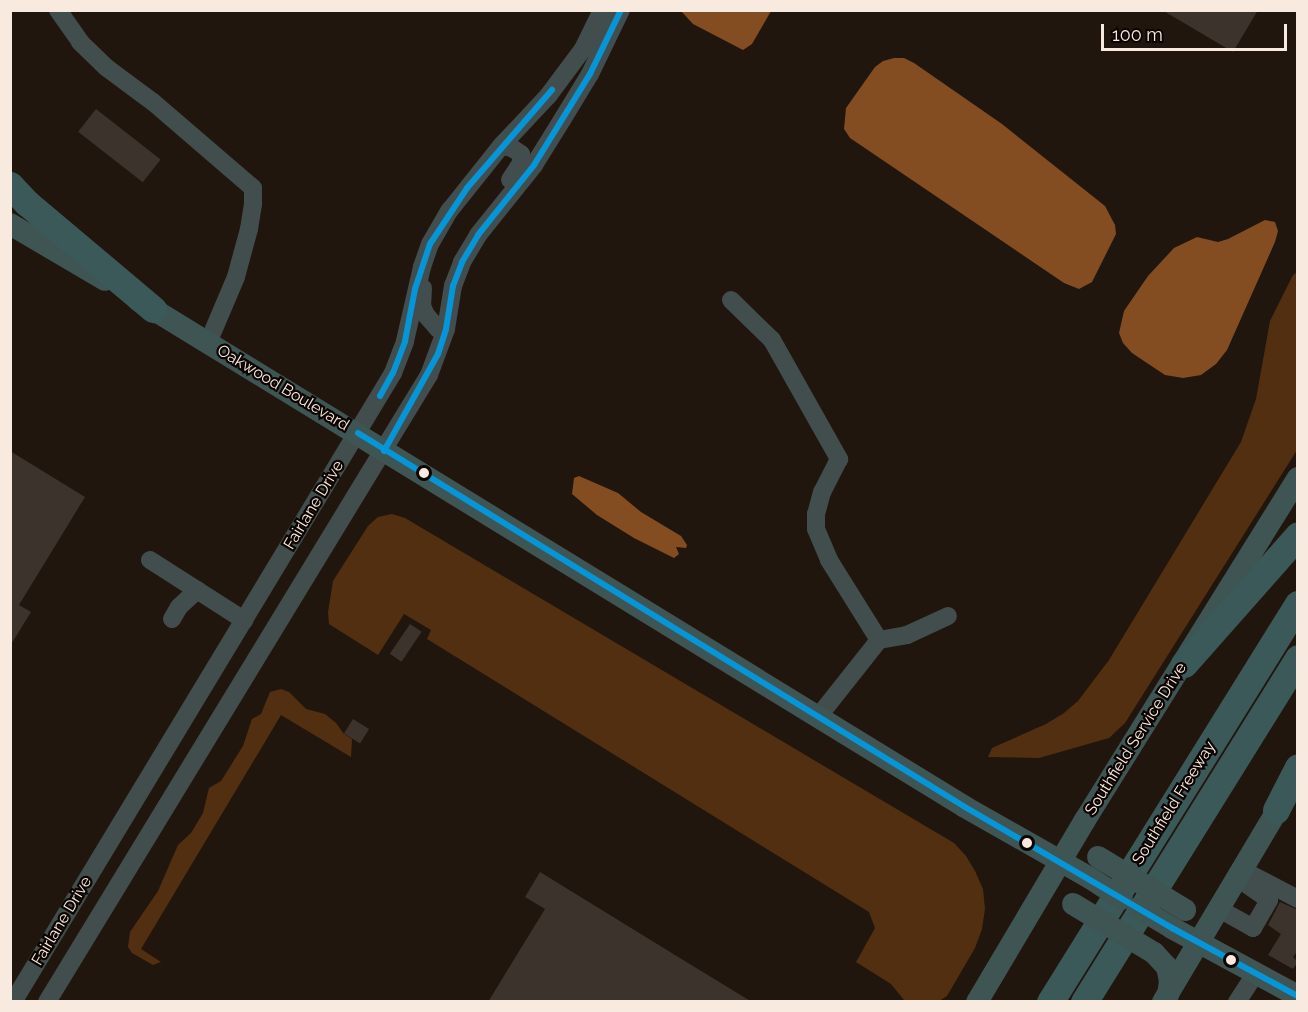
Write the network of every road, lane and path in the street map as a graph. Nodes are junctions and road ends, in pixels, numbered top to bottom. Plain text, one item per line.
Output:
1 (58, 10) edge
2 (602, 10) edge
3 (621, 10) edge
4 (501, 146) junction
5 (10, 185) edge
6 (450, 210) junction
7 (10, 224) edge
8 (478, 235) junction
9 (731, 300) dead end
10 (153, 309) junction
11 (446, 329) junction
12 (208, 343) junction
13 (358, 433) junction
14 (384, 451) junction
15 (1298, 478) edge
16 (1298, 535) edge
17 (150, 560) dead end
18 (197, 590) junction
19 (1298, 604) edge
20 (248, 614) junction
21 (948, 616) dead end
22 (172, 619) dead end
23 (278, 625) junction
24 (879, 640) junction
25 (1298, 658) edge
26 (1184, 664) junction
27 (819, 717) junction
28 (1298, 767) edge
29 (1298, 780) edge
30 (1276, 810) junction
31 (1085, 820) junction
32 (1061, 861) junction
33 (1240, 874) junction
34 (1298, 899) edge
35 (1034, 906) junction
36 (1220, 907) junction
37 (1199, 943) junction
38 (1256, 973) junction
39 (1298, 996) edge
40 (1165, 998) edge
41 (13, 1002) edge
42 (47, 1002) edge
43 (977, 1002) edge
44 (1050, 1002) edge
45 (1084, 1002) edge
46 (1237, 1002) edge

1 - 12 street
2 - 4 street, Fairlane Drive
3 - 8 street, Fairlane Drive
4 - 6 street, Fairlane Drive
4 - 8 street
5 - 10 highway
6 - 11 street
6 - 13 street, Fairlane Drive
7 - 10 main road, Oakwood Boulevard
8 - 11 street, Fairlane Drive
9 - 24 street
10 - 12 main road, Oakwood Boulevard
11 - 14 street, Fairlane Drive
12 - 13 main road, Oakwood Boulevard
13 - 14 main road, Oakwood Boulevard
13 - 20 street, Fairlane Drive
14 - 23 street, Fairlane Drive
14 - 27 main road, Oakwood Boulevard
15 - 26 main road, Southfield Service Drive
16 - 26 highway
17 - 18 street
18 - 20 street
18 - 22 street
19 - 44 highway, Southfield Freeway
20 - 23 street
20 - 41 street, Fairlane Drive
21 - 24 street
23 - 42 street, Fairlane Drive
24 - 27 street
25 - 45 highway, Southfield Freeway
26 - 31 main road, Southfield Service Drive
27 - 32 main road, Oakwood Boulevard
28 - 30 highway
29 - 30 main road
30 - 33 main road
31 - 32 main road, Southfield Service Drive
31 - 36 main road, bridge
32 - 35 main road, Southfield Service Drive
32 - 37 main road, Oakwood Boulevard, bridge
33 - 34 street
33 - 36 main road
33 - 36 street
35 - 40 main road, bridge
35 - 43 main road, Southfield Service Drive
36 - 37 main road
37 - 38 main road, Oakwood Boulevard
37 - 40 main road
38 - 39 main road, Oakwood Boulevard
38 - 46 street

